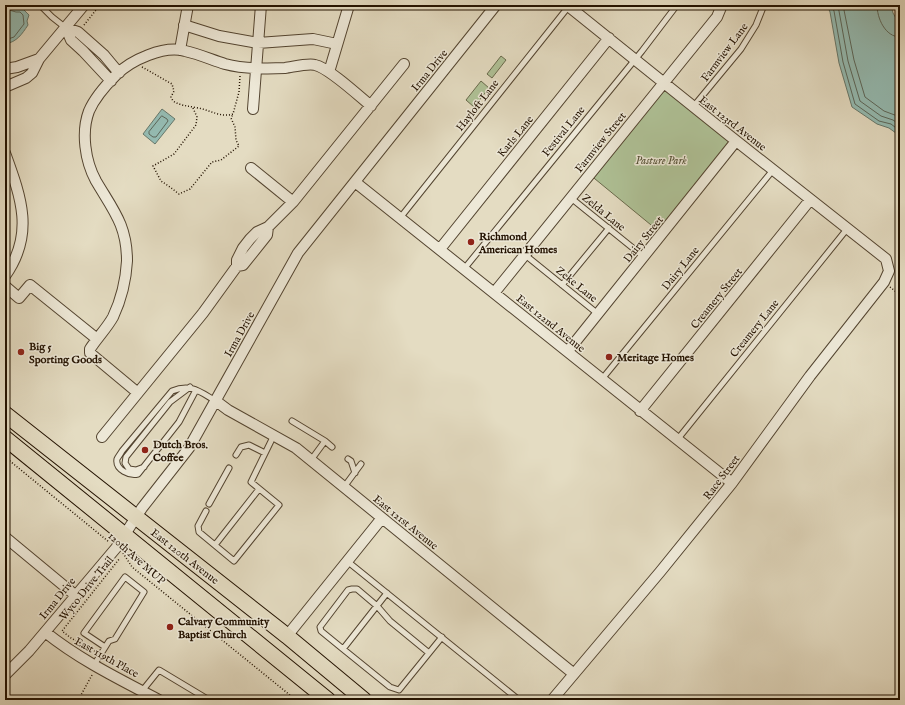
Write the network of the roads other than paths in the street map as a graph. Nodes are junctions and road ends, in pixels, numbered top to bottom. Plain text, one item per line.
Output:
1 (40, 5) edge
2 (84, 5) edge
3 (188, 5) edge
4 (261, 5) edge
5 (349, 5) edge
6 (496, 5) edge
7 (569, 5) edge
8 (677, 5) edge
9 (722, 5) edge
10 (764, 5) edge
11 (184, 25) junction
12 (66, 28) junction
13 (609, 38) junction
14 (258, 43) junction
15 (337, 44) junction
16 (180, 50) junction
17 (39, 59) junction
18 (634, 59) junction
19 (404, 64) dead end
20 (5, 69) edge
21 (257, 69) junction
22 (119, 72) junction
23 (329, 72) junction
24 (111, 81) junction
25 (663, 83) junction
26 (5, 87) edge
27 (371, 106) junction
28 (693, 107) junction
29 (253, 109) dead end
30 (736, 141) junction
31 (5, 153) edge
32 (251, 168) dead end
33 (773, 170) junction
34 (355, 182) junction
35 (571, 198) junction
36 (810, 200) junction
37 (294, 202) junction
38 (400, 218) junction
39 (609, 228) junction
40 (847, 229) junction
41 (440, 249) junction
42 (524, 254) junction
43 (644, 257) junction
44 (886, 259) joint
45 (464, 269) junction
46 (5, 276) edge
47 (562, 284) junction
48 (5, 286) edge
49 (494, 293) junction
50 (598, 314) junction
51 (97, 339) junction
52 (568, 351) junction
53 (602, 379) junction
54 (196, 390) junction
55 (138, 393) junction
56 (216, 402) junction
57 (640, 410) junction
58 (5, 414) edge
59 (292, 421) dead end
60 (274, 435) junction
61 (102, 437) dead end
62 (5, 438) edge
63 (677, 440) junction
64 (325, 441) junction
65 (332, 447) dead end
66 (265, 453) junction
67 (236, 455) dead end
68 (348, 459) dead end
69 (311, 460) junction
70 (361, 464) dead end
71 (229, 468) dead end
72 (355, 473) junction
73 (732, 483) junction
74 (344, 486) junction
75 (259, 489) junction
76 (209, 504) dead end
77 (206, 511) dead end
78 (136, 517) junction
79 (382, 518) junction
80 (125, 536) junction
81 (5, 537) edge
82 (215, 545) junction
83 (348, 561) junction
84 (387, 593) junction
85 (76, 595) junction
86 (377, 606) junction
87 (45, 632) junction
88 (287, 636) junction
89 (442, 637) junction
90 (105, 647) junction
91 (342, 649) junction
92 (429, 653) junction
93 (94, 668) junction
94 (574, 674) junction
95 (5, 675) edge
96 (142, 691) junction
97 (156, 699) edge
98 (209, 700) edge
99 (328, 700) edge
100 (364, 700) edge
101 (519, 700) edge
102 (552, 700) edge

1 - 12 lane
2 - 12 street
3 - 11 street
4 - 14 street
5 - 15 street
6 - 34 street, Irma Drive
7 - 13 street, East 123rd Avenue
7 - 38 lane, Hayloft Lane
8 - 18 lane, Festival Lane
9 - 25 street, Farmview Street
10 - 28 lane, Farmview Lane
11 - 14 street
11 - 16 street
12 - 17 street
12 - 22 street
12 - 24 street
13 - 18 street, East 123rd Avenue
13 - 41 street, Karls Lane
14 - 15 street
14 - 21 street
15 - 23 street
16 - 21 street
16 - 22 street
17 - 20 street
17 - 26 street
18 - 25 street, East 123rd Avenue
18 - 45 lane, Festival Lane
19 - 27 street
21 - 23 street
21 - 29 street
22 - 24 street
23 - 27 street
24 - 51 street
25 - 28 street, East 123rd Avenue
25 - 35 street, Farmview Street
27 - 37 street
28 - 30 street, East 123rd Avenue
30 - 33 street, East 123rd Avenue
30 - 43 street, Dairy Street
31 - 46 street
32 - 37 street
33 - 36 street, East 123rd Avenue
33 - 53 lane, Dairy Lane
34 - 38 street, East 122nd Avenue
34 - 56 street, Irma Drive
35 - 39 lane, Zelda Lane
35 - 42 street, Farmview Street
36 - 40 street, East 123rd Avenue
36 - 57 street, Creamery Street
37 - 55 street
38 - 41 street, East 122nd Avenue
39 - 43 lane, Zelda Lane
39 - 47 lane
40 - 44 street, East 123rd Avenue
40 - 63 lane, Creamery Lane
41 - 45 street, East 122nd Avenue
42 - 47 lane, Zeke Lane
42 - 49 street, Farmview Street
43 - 50 street, Dairy Street
44 - 73 street, Race Street
45 - 49 street, East 122nd Avenue
47 - 50 lane, Zeke Lane
48 - 51 street
49 - 52 street, East 122nd Avenue
50 - 52 street, Dairy Street
51 - 55 street
52 - 53 street, East 122nd Avenue
53 - 57 street, East 122nd Avenue
54 - 54 lane
54 - 56 lane
55 - 61 street
56 - 60 street, East 121st Avenue
56 - 78 street, Irma Drive
57 - 63 street, East 122nd Avenue
58 - 78 main road, East 120th Avenue
59 - 64 lane
60 - 66 lane
60 - 69 street, East 121st Avenue
62 - 80 main road, East 120th Avenue
63 - 73 street, East 122nd Avenue
64 - 65 lane
64 - 69 lane
66 - 67 lane
66 - 75 lane
68 - 72 lane
69 - 74 street, East 121st Avenue
70 - 72 lane
71 - 76 lane
72 - 74 lane
73 - 94 street, Race Street
74 - 79 street, East 121st Avenue
75 - 82 lane
75 - 82 lane
77 - 82 lane
78 - 80 street, Irma Drive
78 - 88 main road, East 120th Avenue
79 - 83 street
79 - 94 street, East 121st Avenue
80 - 85 street, Irma Drive
80 - 99 main road, East 120th Avenue
81 - 85 street
83 - 84 lane
83 - 88 street
84 - 86 lane
84 - 89 lane
85 - 87 street, Irma Drive
86 - 91 lane
86 - 91 lane
86 - 92 lane
87 - 93 street, East 119th Place
87 - 95 street, Irma Drive
88 - 100 main road, East 120th Avenue
89 - 92 lane
89 - 101 lane
90 - 90 lane
90 - 93 lane
91 - 92 lane
93 - 96 street, East 119th Place
94 - 102 street, Race Street
96 - 97 street, East 119th Place
96 - 98 lane

